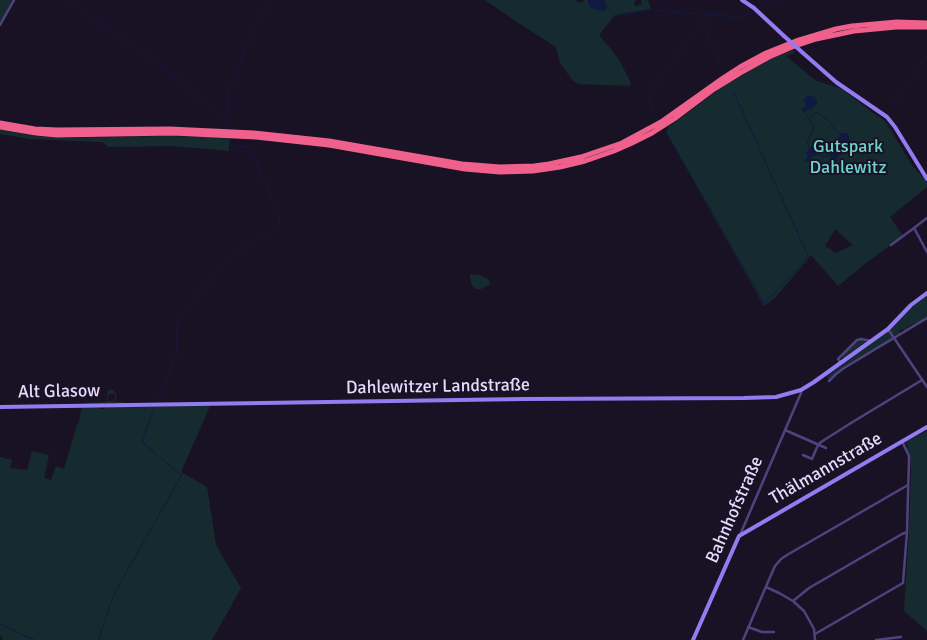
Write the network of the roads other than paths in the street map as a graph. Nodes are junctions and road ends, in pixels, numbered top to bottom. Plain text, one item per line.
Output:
1 (14, 0) edge
2 (742, 0) edge
3 (927, 23) edge
4 (0, 25) edge
5 (927, 27) edge
6 (0, 123) edge
7 (0, 127) edge
8 (224, 133) junction
9 (233, 134) junction
10 (927, 178) edge
11 (927, 218) edge
12 (914, 228) junction
13 (891, 245) dead end
14 (927, 252) edge
15 (927, 293) edge
16 (927, 318) edge
17 (888, 329) junction
18 (895, 338) junction
19 (870, 342) junction
20 (841, 363) junction
21 (922, 380) junction
22 (830, 381) dead end
23 (927, 387) edge
24 (801, 390) junction
25 (119, 405) joint
26 (0, 407) edge
27 (927, 427) edge
28 (785, 430) junction
29 (902, 441) junction
30 (818, 445) junction
31 (826, 448) dead end
32 (804, 455) dead end
33 (908, 485) junction
34 (907, 532) junction
35 (739, 536) junction
36 (766, 587) junction
37 (793, 601) junction
38 (748, 627) junction
39 (774, 632) dead end
40 (815, 634) junction
41 (901, 637) dead end
42 (693, 640) edge
43 (742, 640) edge
44 (816, 640) edge
45 (876, 640) edge

1 - 4 street
2 - 10 street, bridge
3 - 9 highway
5 - 9 highway
6 - 8 highway
7 - 8 highway
8 - 9 highway
11 - 12 street
12 - 13 street
12 - 14 street
15 - 17 street, Dahlewitzer Landstraße
16 - 18 street
17 - 18 street
17 - 19 street, Dahlewitzer Landstraße
18 - 21 street
18 - 22 street
19 - 20 street, Dahlewitzer Landstraße
19 - 20 street
20 - 24 street, Dahlewitzer Landstraße
21 - 23 street
21 - 30 street
24 - 25 street, Dahlewitzer Landstraße
24 - 28 street, Bahnhofstraße
25 - 26 street, Alt Glasow
27 - 29 street, Thälmannstraße
28 - 30 street
28 - 35 street, Bahnhofstraße
29 - 33 street
29 - 35 street, Thälmannstraße
30 - 31 street
30 - 32 street
33 - 34 street
33 - 36 street
34 - 37 street
34 - 40 street
35 - 42 street, Bahnhofstraße
36 - 37 street
36 - 38 street
37 - 40 street
38 - 39 street
38 - 43 street
40 - 44 street
41 - 45 street

